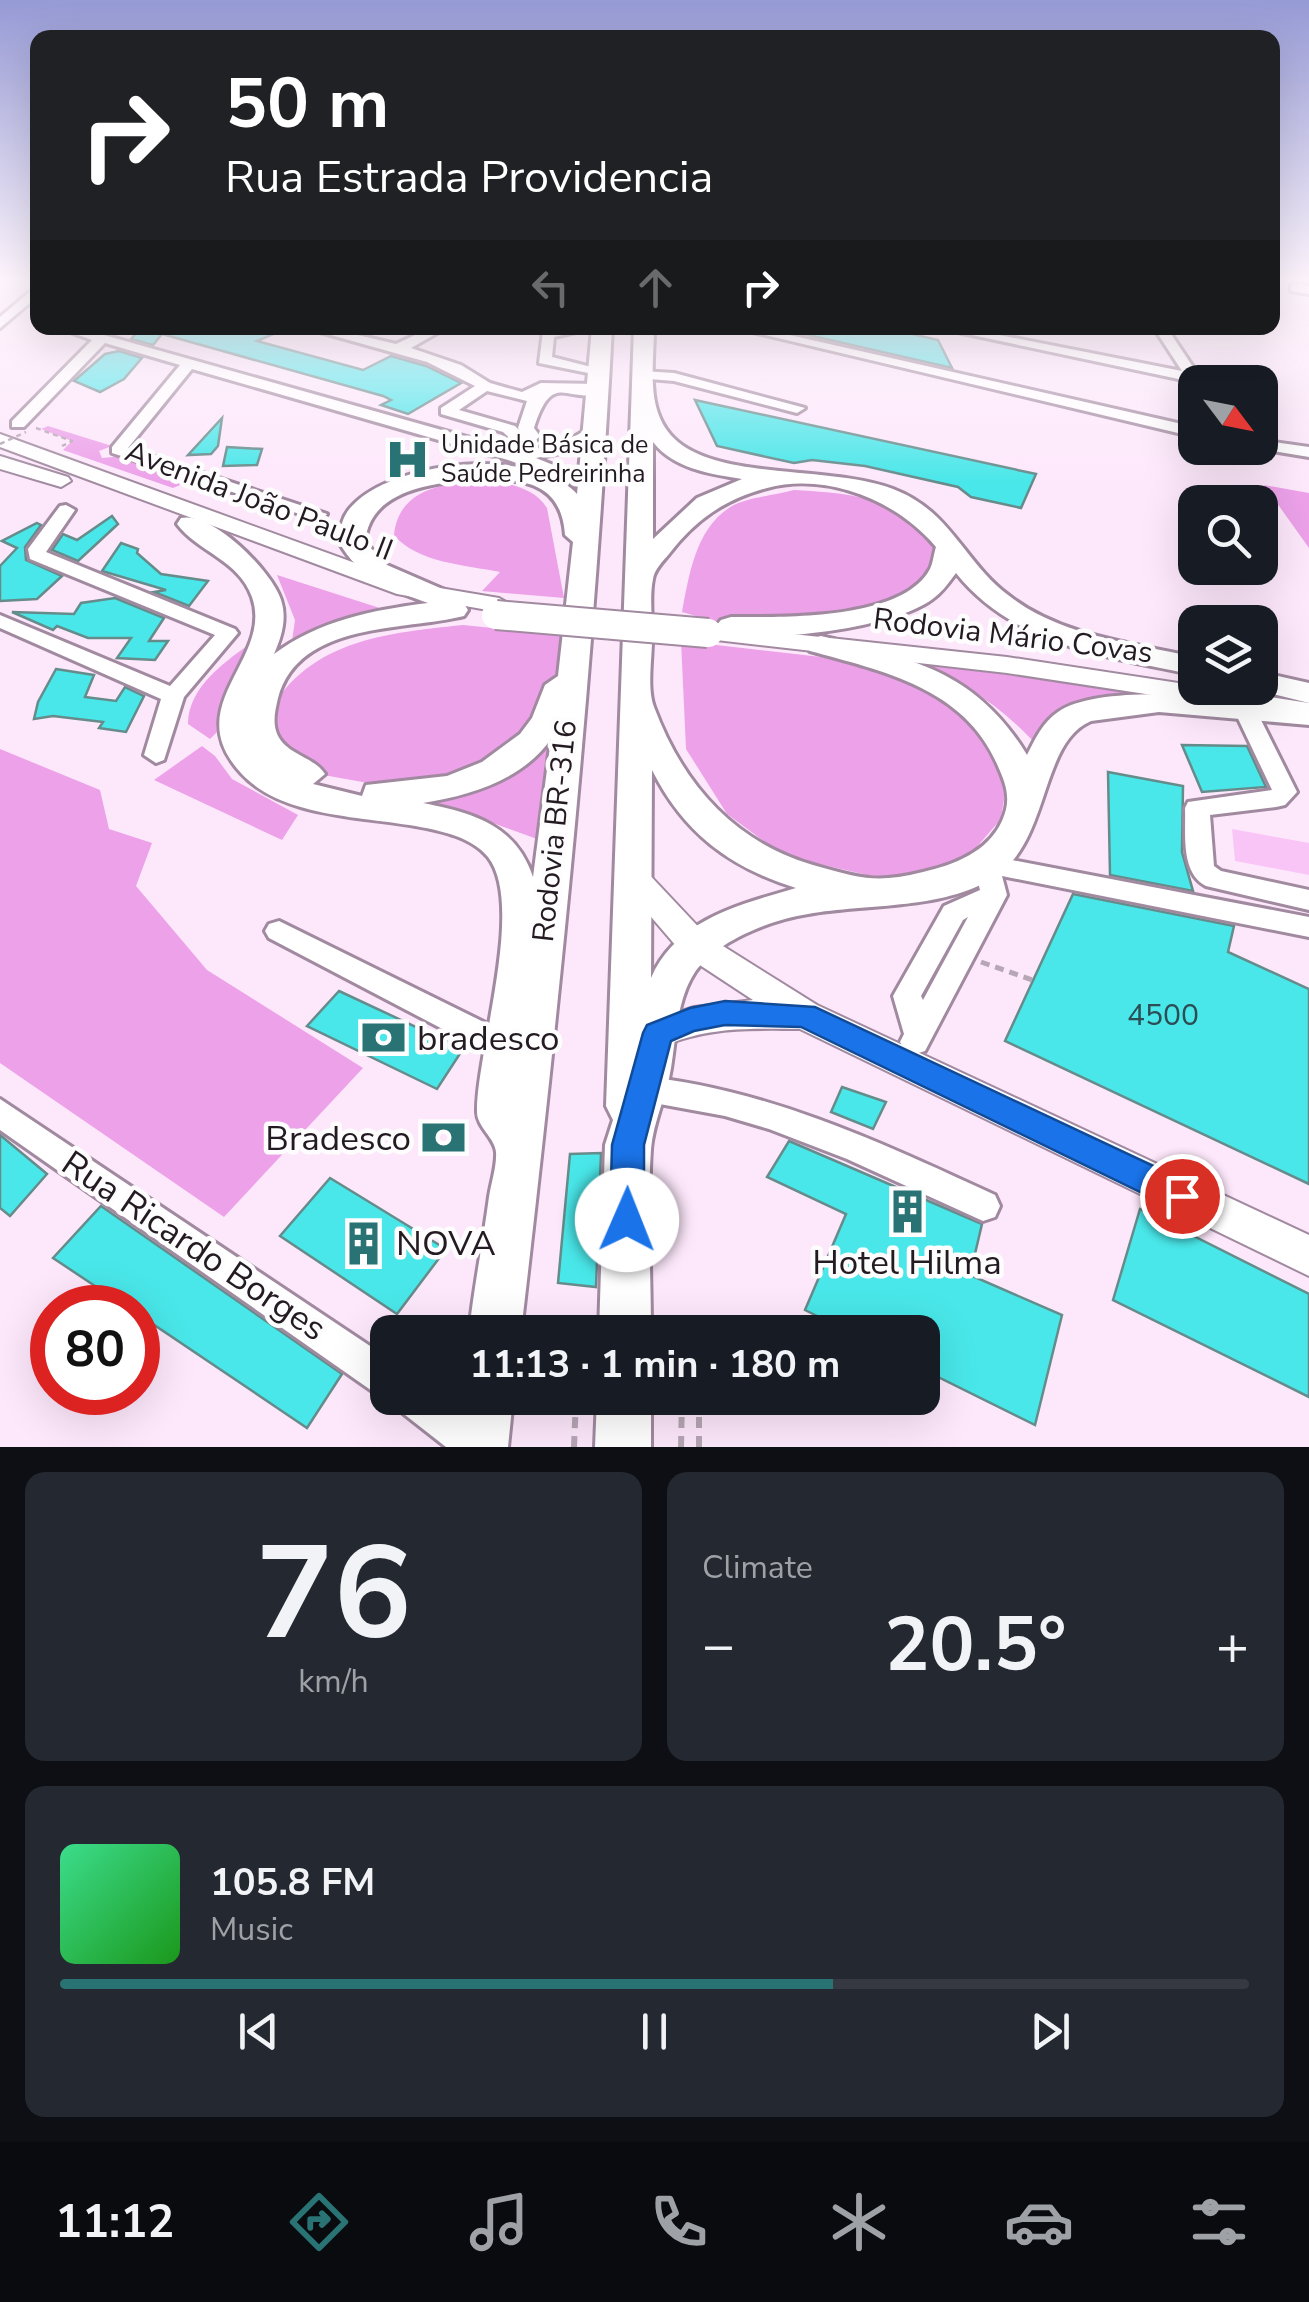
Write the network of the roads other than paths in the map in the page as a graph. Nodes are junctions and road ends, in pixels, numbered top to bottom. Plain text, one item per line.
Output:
1 (93, 349) edge
2 (141, 349) edge
3 (390, 349) edge
4 (399, 349) edge
5 (546, 349) edge
6 (593, 349) edge
7 (643, 349) edge
8 (832, 349) edge
9 (1044, 349) edge
10 (396, 350) junction
11 (190, 362) junction
12 (1178, 376) edge
13 (598, 381) junction
14 (485, 386) junction
15 (642, 391) junction
16 (530, 398) junction
17 (797, 408) dead end
18 (22, 428) road end
19 (1178, 428) edge
20 (592, 433) junction
21 (0, 442) edge
22 (1278, 448) edge
23 (1309, 452) edge
24 (514, 456) junction
25 (0, 462) edge
26 (796, 476) junction
27 (589, 483) junction
28 (66, 510) dead end
29 (318, 514) dead end
30 (190, 524) junction
31 (950, 543) junction
32 (584, 564) junction
33 (637, 578) junction
34 (446, 603) junction
35 (0, 621) edge
36 (716, 628) junction
37 (822, 646) junction
38 (575, 648) junction
39 (1178, 662) edge
40 (1178, 681) edge
41 (1278, 694) edge
42 (173, 696) junction
43 (633, 696) junction
44 (1309, 696) edge
45 (1178, 700) edge
46 (1278, 703) edge
47 (1248, 705) edge
48 (1309, 713) edge
49 (156, 755) dead end
50 (1026, 790) junction
51 (632, 876) junction
52 (990, 880) junction
53 (864, 892) junction
54 (1309, 900) edge
55 (1309, 927) edge
56 (279, 931) dead end
57 (695, 945) junction
58 (804, 1015) junction
59 (658, 1033) junction
60 (507, 1048) junction
61 (911, 1048) junction
62 (637, 1088) junction
63 (0, 1113) edge
64 (520, 1147) junction
65 (982, 1206) dead end
66 (1309, 1256) edge
67 (497, 1315) edge
68 (625, 1315) edge
69 (370, 1368) edge
70 (436, 1415) edge
71 (484, 1415) edge
72 (624, 1415) edge
73 (479, 1447) edge
74 (623, 1447) edge

1 - 18 street
2 - 11 street
3 - 10 street
4 - 10 street
5 - 13 street
6 - 13 highway, Rodovia BR-316
7 - 15 highway
8 - 19 street
9 - 12 street
10 - 14 street
11 - 24 street
11 - 29 street
13 - 16 street
13 - 20 highway, Rodovia BR-316
14 - 16 street
14 - 16 street
15 - 17 street
15 - 26 highway
15 - 33 highway
20 - 24 street
20 - 27 highway, Rodovia BR-316
21 - 34 main road, Avenida João Paulo II
22 - 23 street
24 - 27 street
25 - 30 main road, Avenida João Paulo II
26 - 31 highway
26 - 33 highway
27 - 32 highway, Rodovia BR-316
28 - 42 street
30 - 34 main road, Avenida João Paulo II
30 - 60 highway
31 - 36 highway
31 - 39 highway
32 - 34 highway
32 - 38 highway, Rodovia BR-316
33 - 43 highway
34 - 36 main road, Avenida João Paulo II, bridge
34 - 38 highway
35 - 42 street
36 - 37 main road, Rodovia Mário Covas
36 - 40 main road, Rodovia Mário Covas
37 - 48 main road, Rodovia Mário Covas
37 - 50 highway
38 - 64 highway, Rodovia BR-316
41 - 44 highway
42 - 49 street
43 - 51 highway
43 - 53 highway
45 - 50 highway
46 - 48 highway
47 - 54 street
50 - 52 highway
51 - 57 main road
51 - 62 highway
52 - 53 highway
52 - 55 street
52 - 61 street
53 - 57 highway
56 - 60 street
57 - 58 main road
57 - 59 highway
58 - 59 main road
58 - 61 main road
59 - 62 highway
60 - 64 highway
61 - 66 main road
62 - 65 street
62 - 68 highway
63 - 69 street, Rua Ricardo Borges
64 - 67 highway, Rodovia BR-316
70 - 73 street
71 - 73 highway
72 - 74 highway

